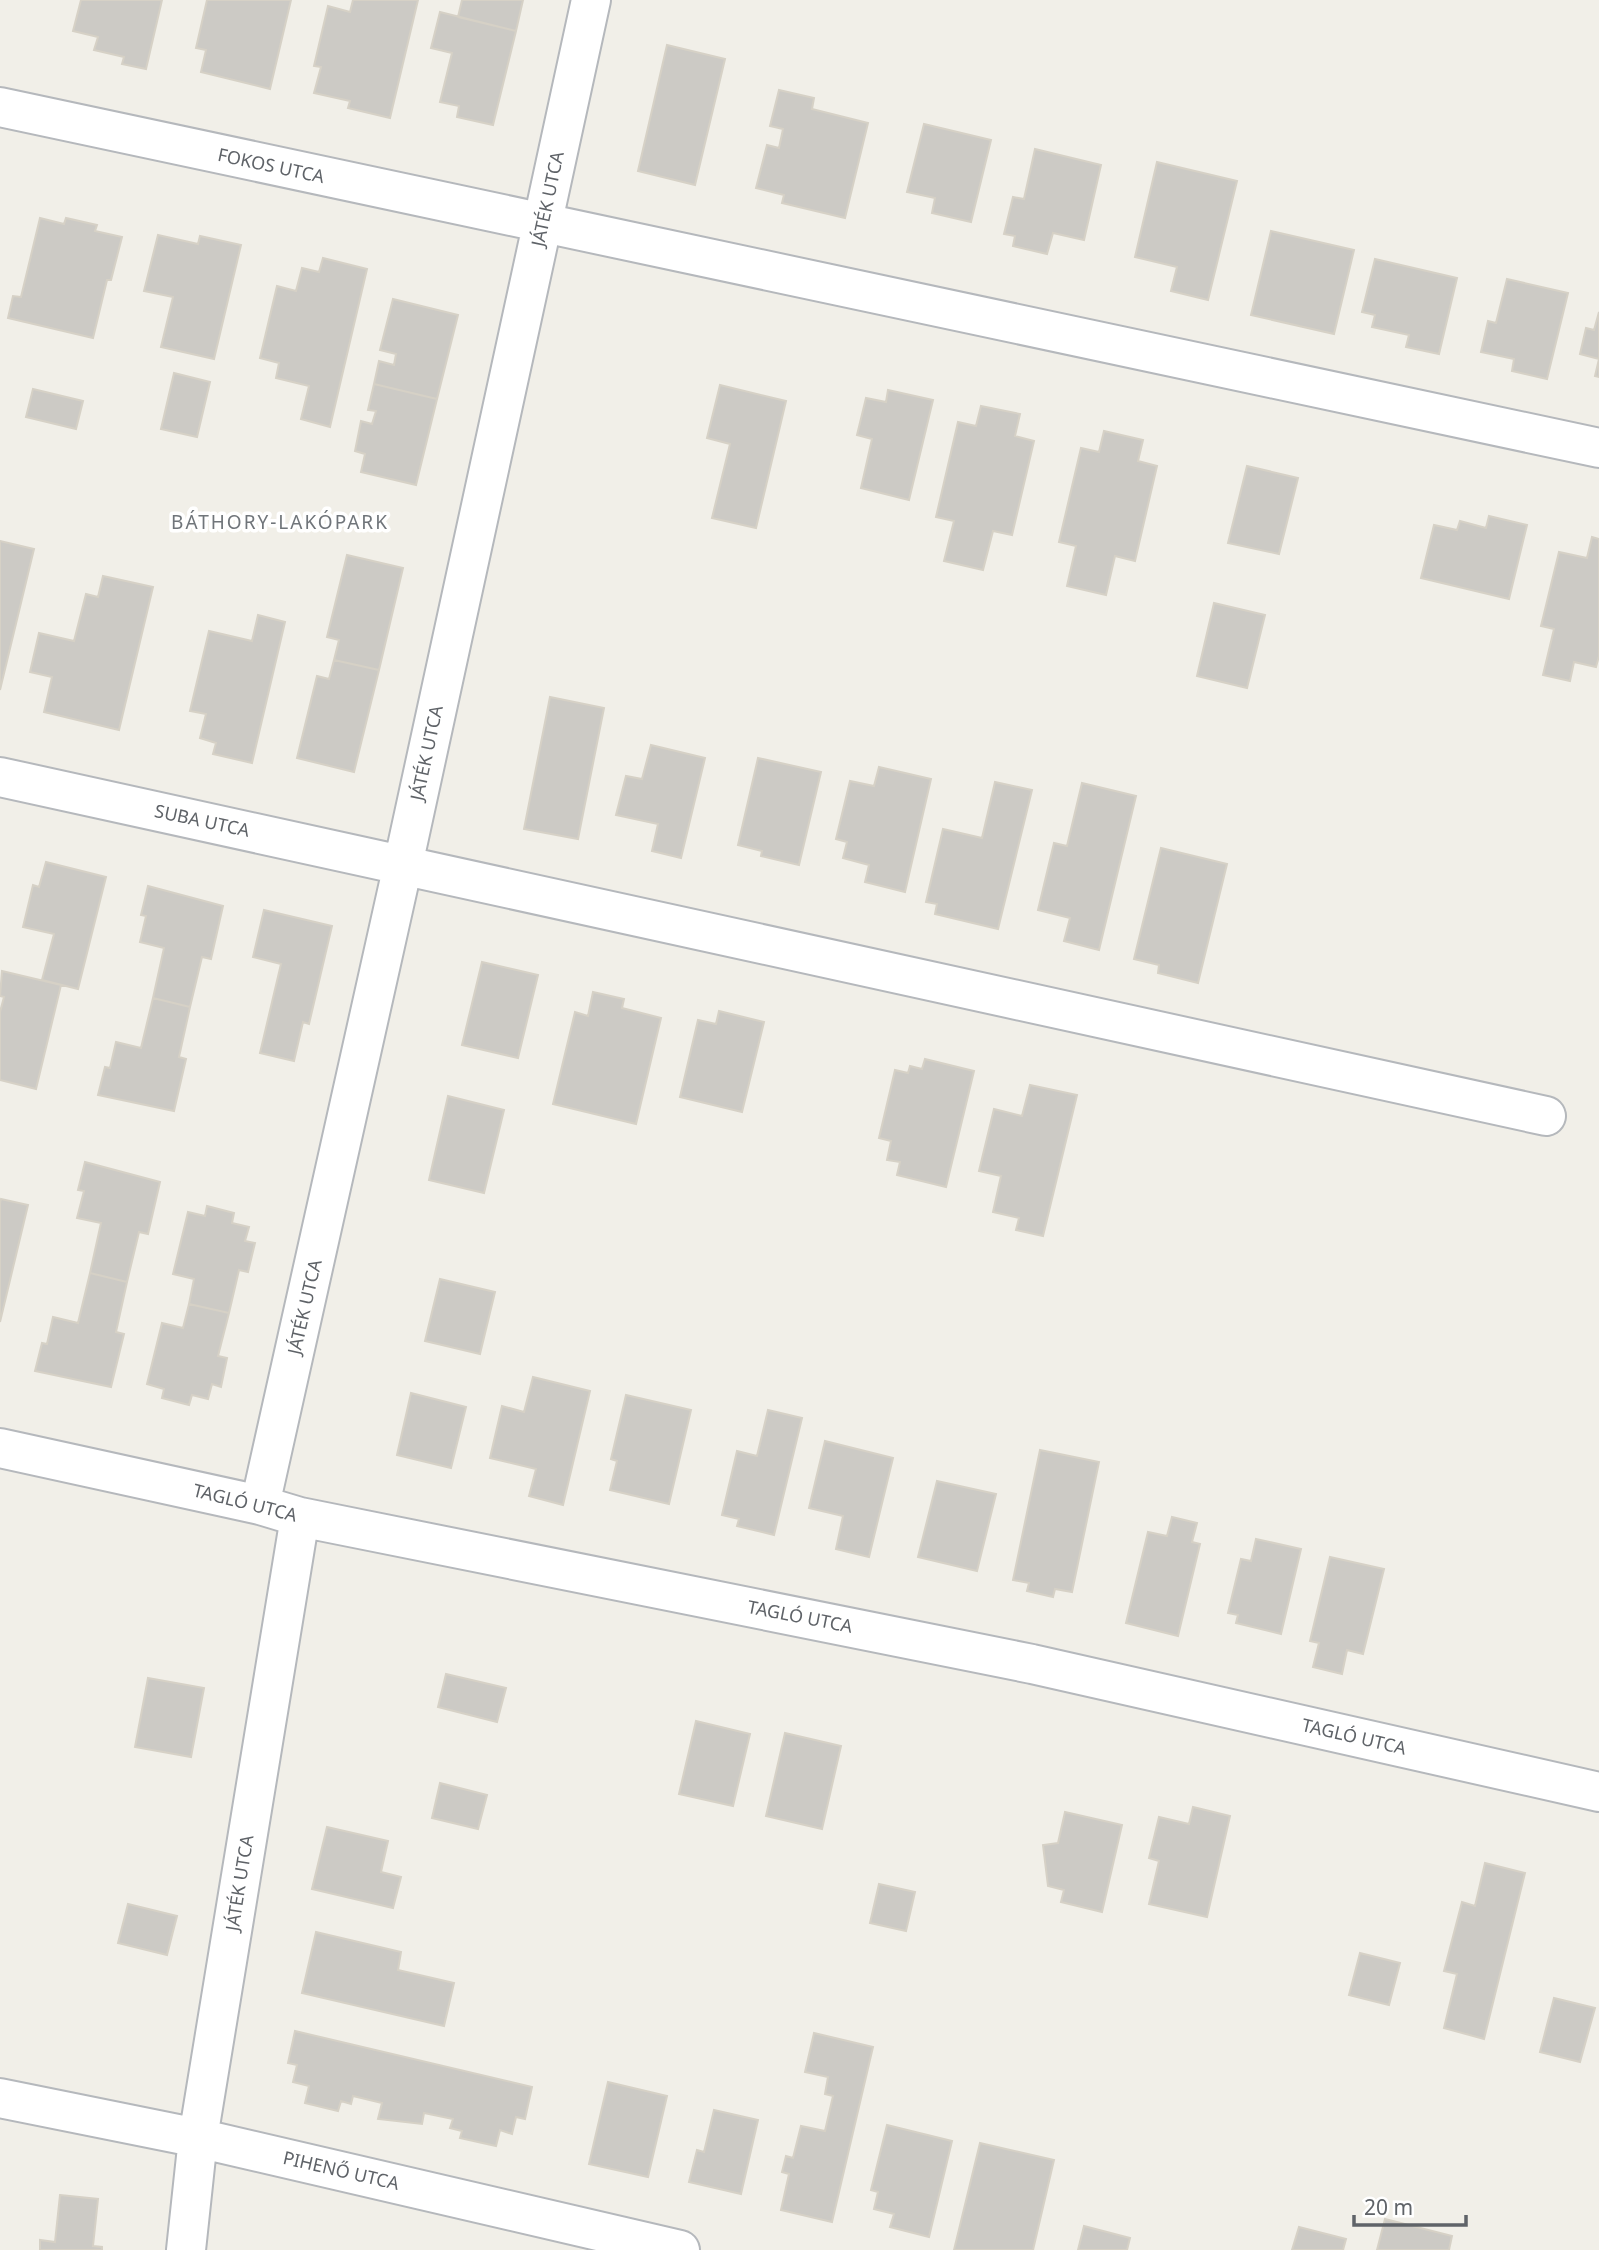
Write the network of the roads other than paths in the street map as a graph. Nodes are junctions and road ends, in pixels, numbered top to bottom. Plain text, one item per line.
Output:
1 (591, 0) edge
2 (0, 107) edge
3 (542, 224) junction
4 (1599, 448) edge
5 (0, 777) edge
6 (403, 865) junction
7 (1546, 1116) dead end
8 (0, 1448) edge
9 (260, 1505) junction
10 (300, 1517) junction
11 (1599, 1792) edge
12 (0, 2098) edge
13 (198, 2138) junction
14 (186, 2250) edge
15 (680, 2250) edge

1 - 3 street, JÁTÉK UTCA
2 - 3 street, FOKOS UTCA
3 - 4 street, FOKOS UTCA
3 - 6 street, JÁTÉK UTCA
5 - 6 street, SUBA UTCA
6 - 7 street, SUBA UTCA
6 - 9 street, JÁTÉK UTCA
8 - 9 street, TAGLÓ UTCA
9 - 10 street, TAGLÓ UTCA
10 - 11 street, TAGLÓ UTCA
10 - 13 street, JÁTÉK UTCA
12 - 13 street, PIHENŐ UTCA
13 - 14 street, JÁTÉK UTCA
13 - 15 street, PIHENŐ UTCA

